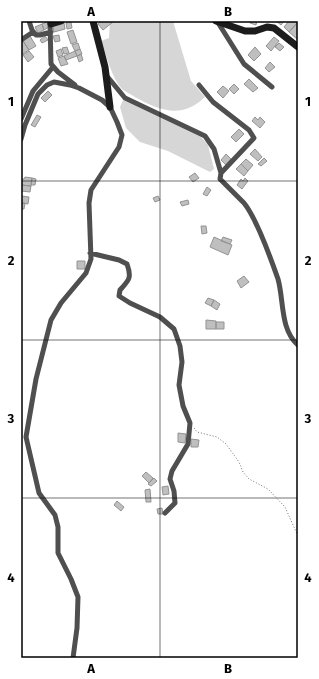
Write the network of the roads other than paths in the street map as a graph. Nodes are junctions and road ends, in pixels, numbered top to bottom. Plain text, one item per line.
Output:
1 (29, 21) edge
2 (61, 21) edge
3 (93, 21) edge
4 (217, 21) edge
5 (226, 23) edge
6 (261, 25) edge
7 (50, 26) edge
8 (33, 32) junction
9 (21, 40) edge
10 (298, 47) edge
11 (53, 67) junction
12 (106, 75) junction
13 (200, 85) dead end
14 (272, 87) dead end
15 (79, 88) junction
16 (110, 108) junction
17 (21, 119) edge
18 (21, 139) edge
19 (221, 173) junction
20 (90, 253) junction
21 (298, 345) edge
22 (166, 513) dead end
23 (73, 658) edge

1 - 8 street
2 - 7 street
3 - 12 street
4 - 5 street
4 - 14 street
5 - 6 street
6 - 10 street
7 - 8 street
7 - 11 street
8 - 9 street
11 - 15 street
11 - 17 street
12 - 16 street
12 - 19 street
13 - 19 street
15 - 16 street
15 - 18 street
16 - 20 street
19 - 21 street
20 - 22 street
20 - 23 street

